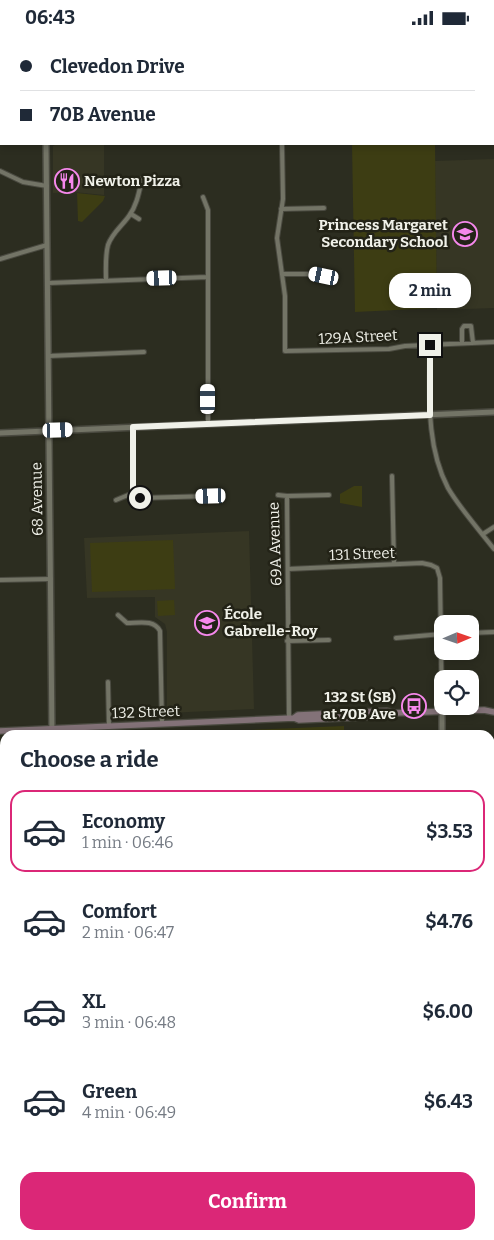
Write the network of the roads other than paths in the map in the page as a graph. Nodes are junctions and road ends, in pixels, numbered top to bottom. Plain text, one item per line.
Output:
1 (46, 145) edge
2 (282, 145) edge
3 (0, 171) edge
4 (142, 179) dead end
5 (47, 186) junction
6 (203, 197) dead end
7 (324, 208) dead end
8 (281, 209) junction
9 (131, 214) junction
10 (139, 219) dead end
11 (47, 245) junction
12 (0, 259) edge
13 (282, 275) junction
14 (324, 276) dead end
15 (208, 277) junction
16 (106, 281) junction
17 (48, 283) junction
18 (494, 342) edge
19 (462, 343) junction
20 (473, 343) junction
21 (430, 345) junction
22 (144, 352) dead end
23 (48, 356) junction
24 (494, 412) edge
25 (430, 415) junction
26 (208, 424) junction
27 (133, 427) junction
28 (49, 431) junction
29 (0, 433) edge
30 (392, 477) dead end
31 (133, 493) junction
32 (278, 495) dead end
33 (329, 495) dead end
34 (287, 496) junction
35 (116, 500) dead end
36 (220, 500) dead end
37 (494, 527) edge
38 (483, 534) junction
39 (494, 549) edge
40 (394, 564) junction
41 (288, 569) junction
42 (50, 579) junction
43 (0, 581) edge
44 (118, 615) dead end
45 (441, 615) edge
46 (494, 632) edge
47 (479, 633) edge
48 (434, 634) edge
49 (396, 637) dead end
50 (329, 640) dead end
51 (287, 641) junction
52 (108, 682) dead end
53 (494, 707) edge
54 (479, 710) edge
55 (484, 710) junction
56 (434, 711) edge
57 (494, 712) edge
58 (442, 715) edge
59 (291, 718) junction
60 (162, 724) junction
61 (109, 727) junction
62 (52, 730) edge
63 (75, 730) edge
64 (442, 730) edge

1 - 5 street, 68 Avenue
2 - 8 street
3 - 5 street
4 - 9 street
5 - 11 street, 68 Avenue
6 - 15 street
7 - 8 street
8 - 13 street
9 - 10 street
9 - 16 street
11 - 12 street
11 - 17 street, 68 Avenue
13 - 14 street
13 - 21 street, 129A Street
15 - 16 street
15 - 26 street
16 - 17 street
17 - 23 street, 68 Avenue
18 - 20 street, 129A Street
19 - 20 street, 129A Street
19 - 20 street
19 - 21 street, 129A Street
21 - 25 street
22 - 23 street
23 - 28 street, 68 Avenue
24 - 25 street
25 - 26 street
25 - 38 street
26 - 27 street
27 - 28 street
27 - 31 street
28 - 29 street
28 - 42 street, 68 Avenue
30 - 40 street
31 - 35 street
31 - 36 street
32 - 34 street, 69A Avenue
33 - 34 street
34 - 41 street, 69A Avenue
37 - 38 street
38 - 39 street
40 - 41 street, 131 Street
40 - 45 street, 131 Street
41 - 51 street, 69A Avenue
42 - 43 street
42 - 62 street, 68 Avenue
44 - 60 street
46 - 47 street
48 - 49 street
50 - 51 street
51 - 59 street, 69A Avenue
52 - 61 street
53 - 55 main road, 132 Street
54 - 55 main road, 132 Street
55 - 57 main road, 132 Street
56 - 59 main road, 132 Street
58 - 64 street
59 - 60 main road, 132 Street
60 - 61 main road, 132 Street
61 - 63 main road, 132 Street

